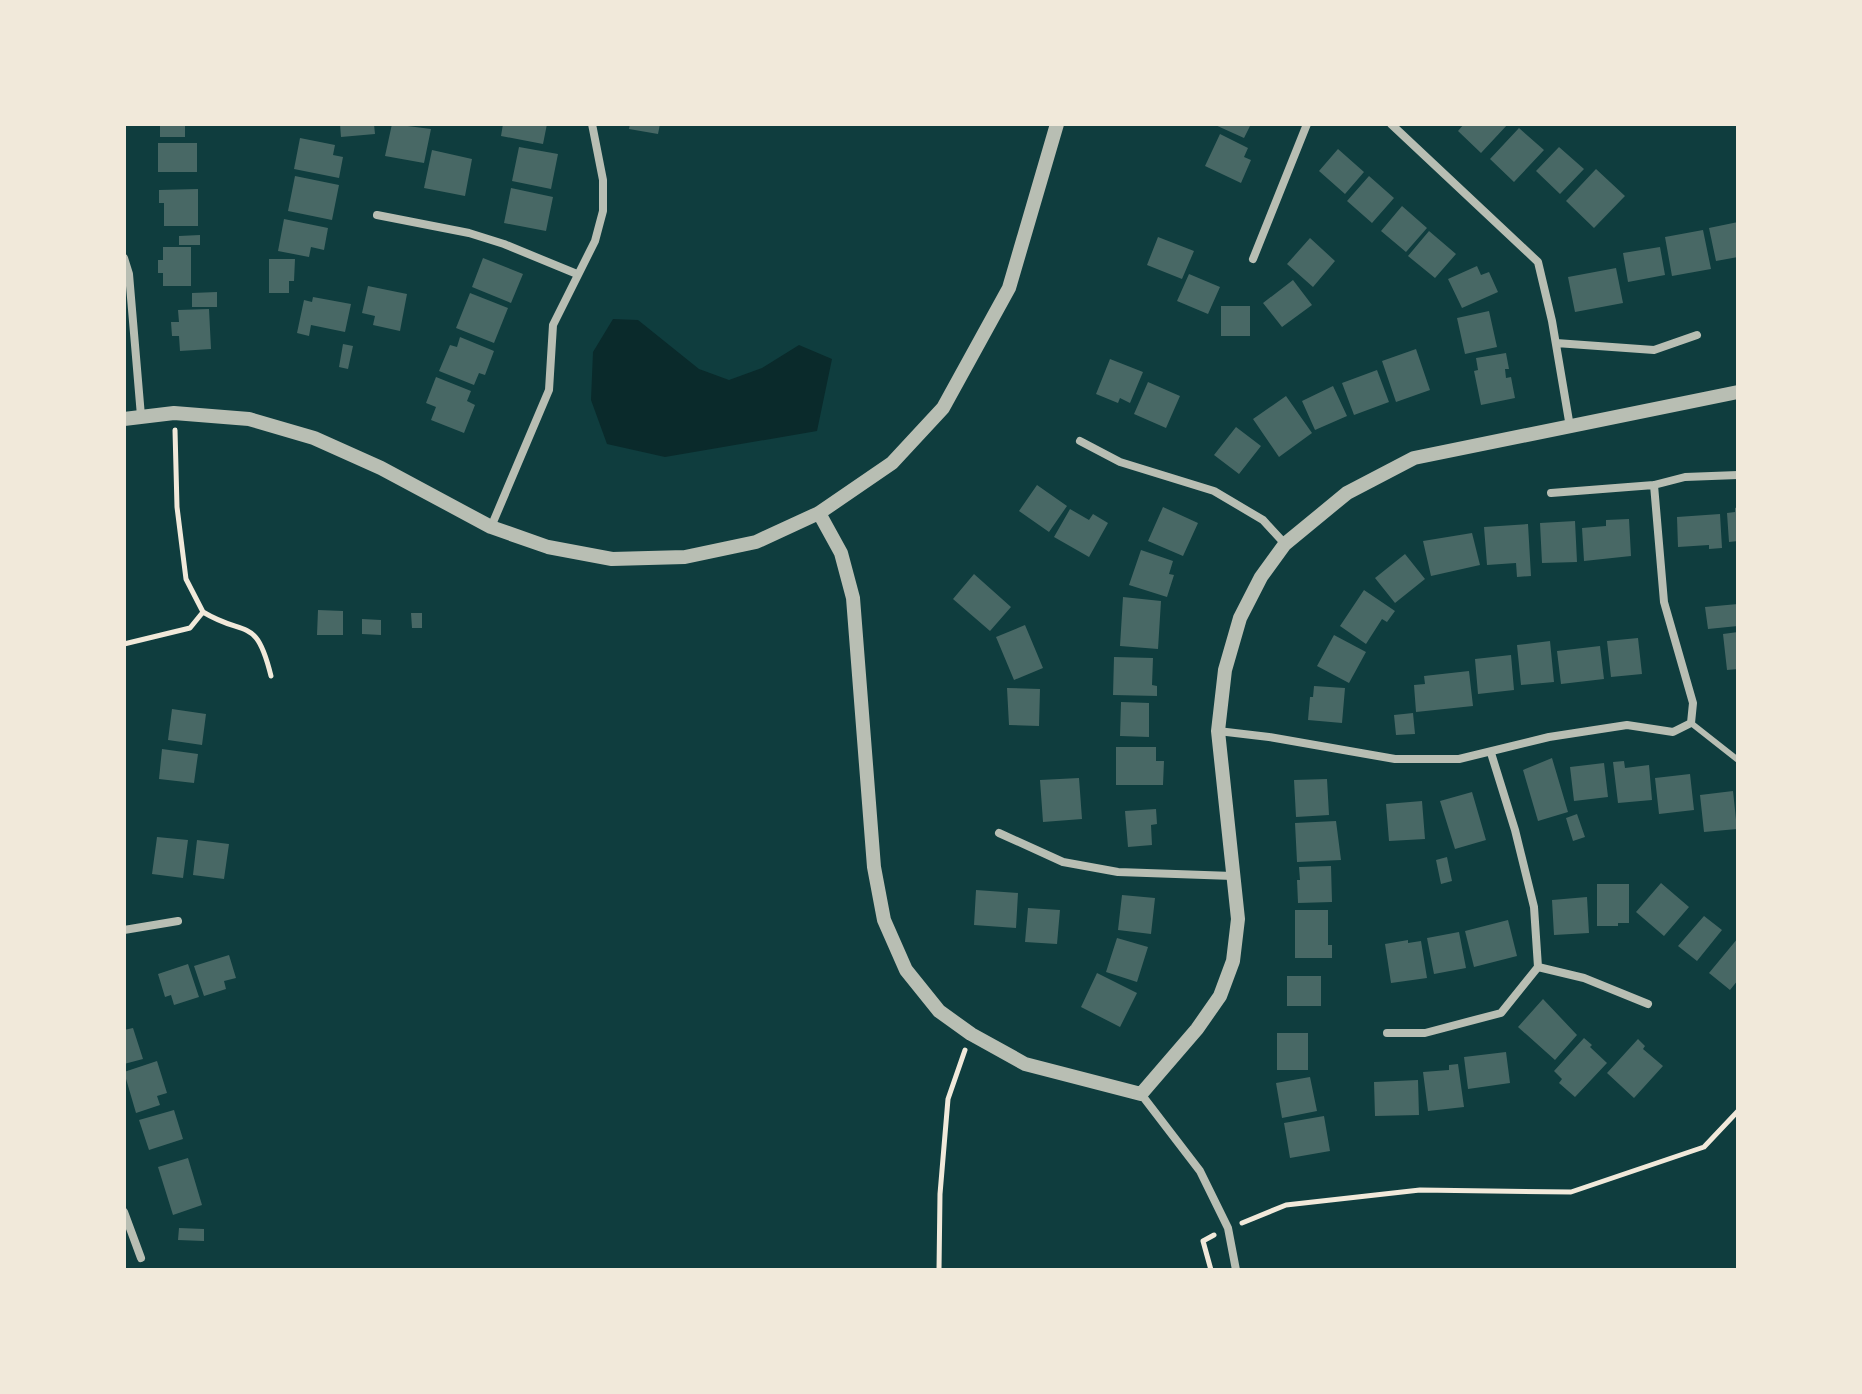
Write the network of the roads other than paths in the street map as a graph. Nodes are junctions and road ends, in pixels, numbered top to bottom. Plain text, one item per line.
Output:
1 (592, 124) edge
2 (1057, 124) edge
3 (1307, 124) edge
4 (1391, 124) edge
5 (377, 215) dead end
6 (124, 258) edge
7 (1253, 259) dead end
8 (577, 274) junction
9 (1697, 335) dead end
10 (1556, 343) junction
11 (1738, 392) edge
12 (141, 416) junction
13 (124, 419) edge
14 (1570, 427) junction
15 (1080, 441) dead end
16 (1738, 475) edge
17 (1654, 485) junction
18 (1551, 493) dead end
19 (819, 513) junction
20 (491, 527) junction
21 (1285, 544) junction
22 (1691, 723) junction
23 (1218, 731) junction
24 (1491, 753) junction
25 (1738, 760) edge
26 (999, 833) dead end
27 (1233, 876) junction
28 (178, 921) dead end
29 (124, 930) edge
30 (1538, 967) junction
31 (1648, 1004) dead end
32 (1387, 1033) dead end
33 (1141, 1094) junction
34 (124, 1212) edge
35 (141, 1258) dead end
36 (1236, 1270) edge

1 - 8 street
2 - 19 street
3 - 7 street
4 - 10 street
5 - 8 street
6 - 12 street
8 - 20 street
9 - 10 street
10 - 14 street
11 - 14 street
12 - 13 street
12 - 20 street
14 - 21 street
15 - 21 street
16 - 17 street
17 - 18 street
17 - 22 street
19 - 20 street
19 - 33 street
21 - 23 street
22 - 24 street
22 - 25 lane
23 - 24 street
23 - 27 street
24 - 30 street
26 - 27 street
27 - 33 street
28 - 29 street
30 - 31 street
30 - 32 street
33 - 36 street
34 - 35 street

